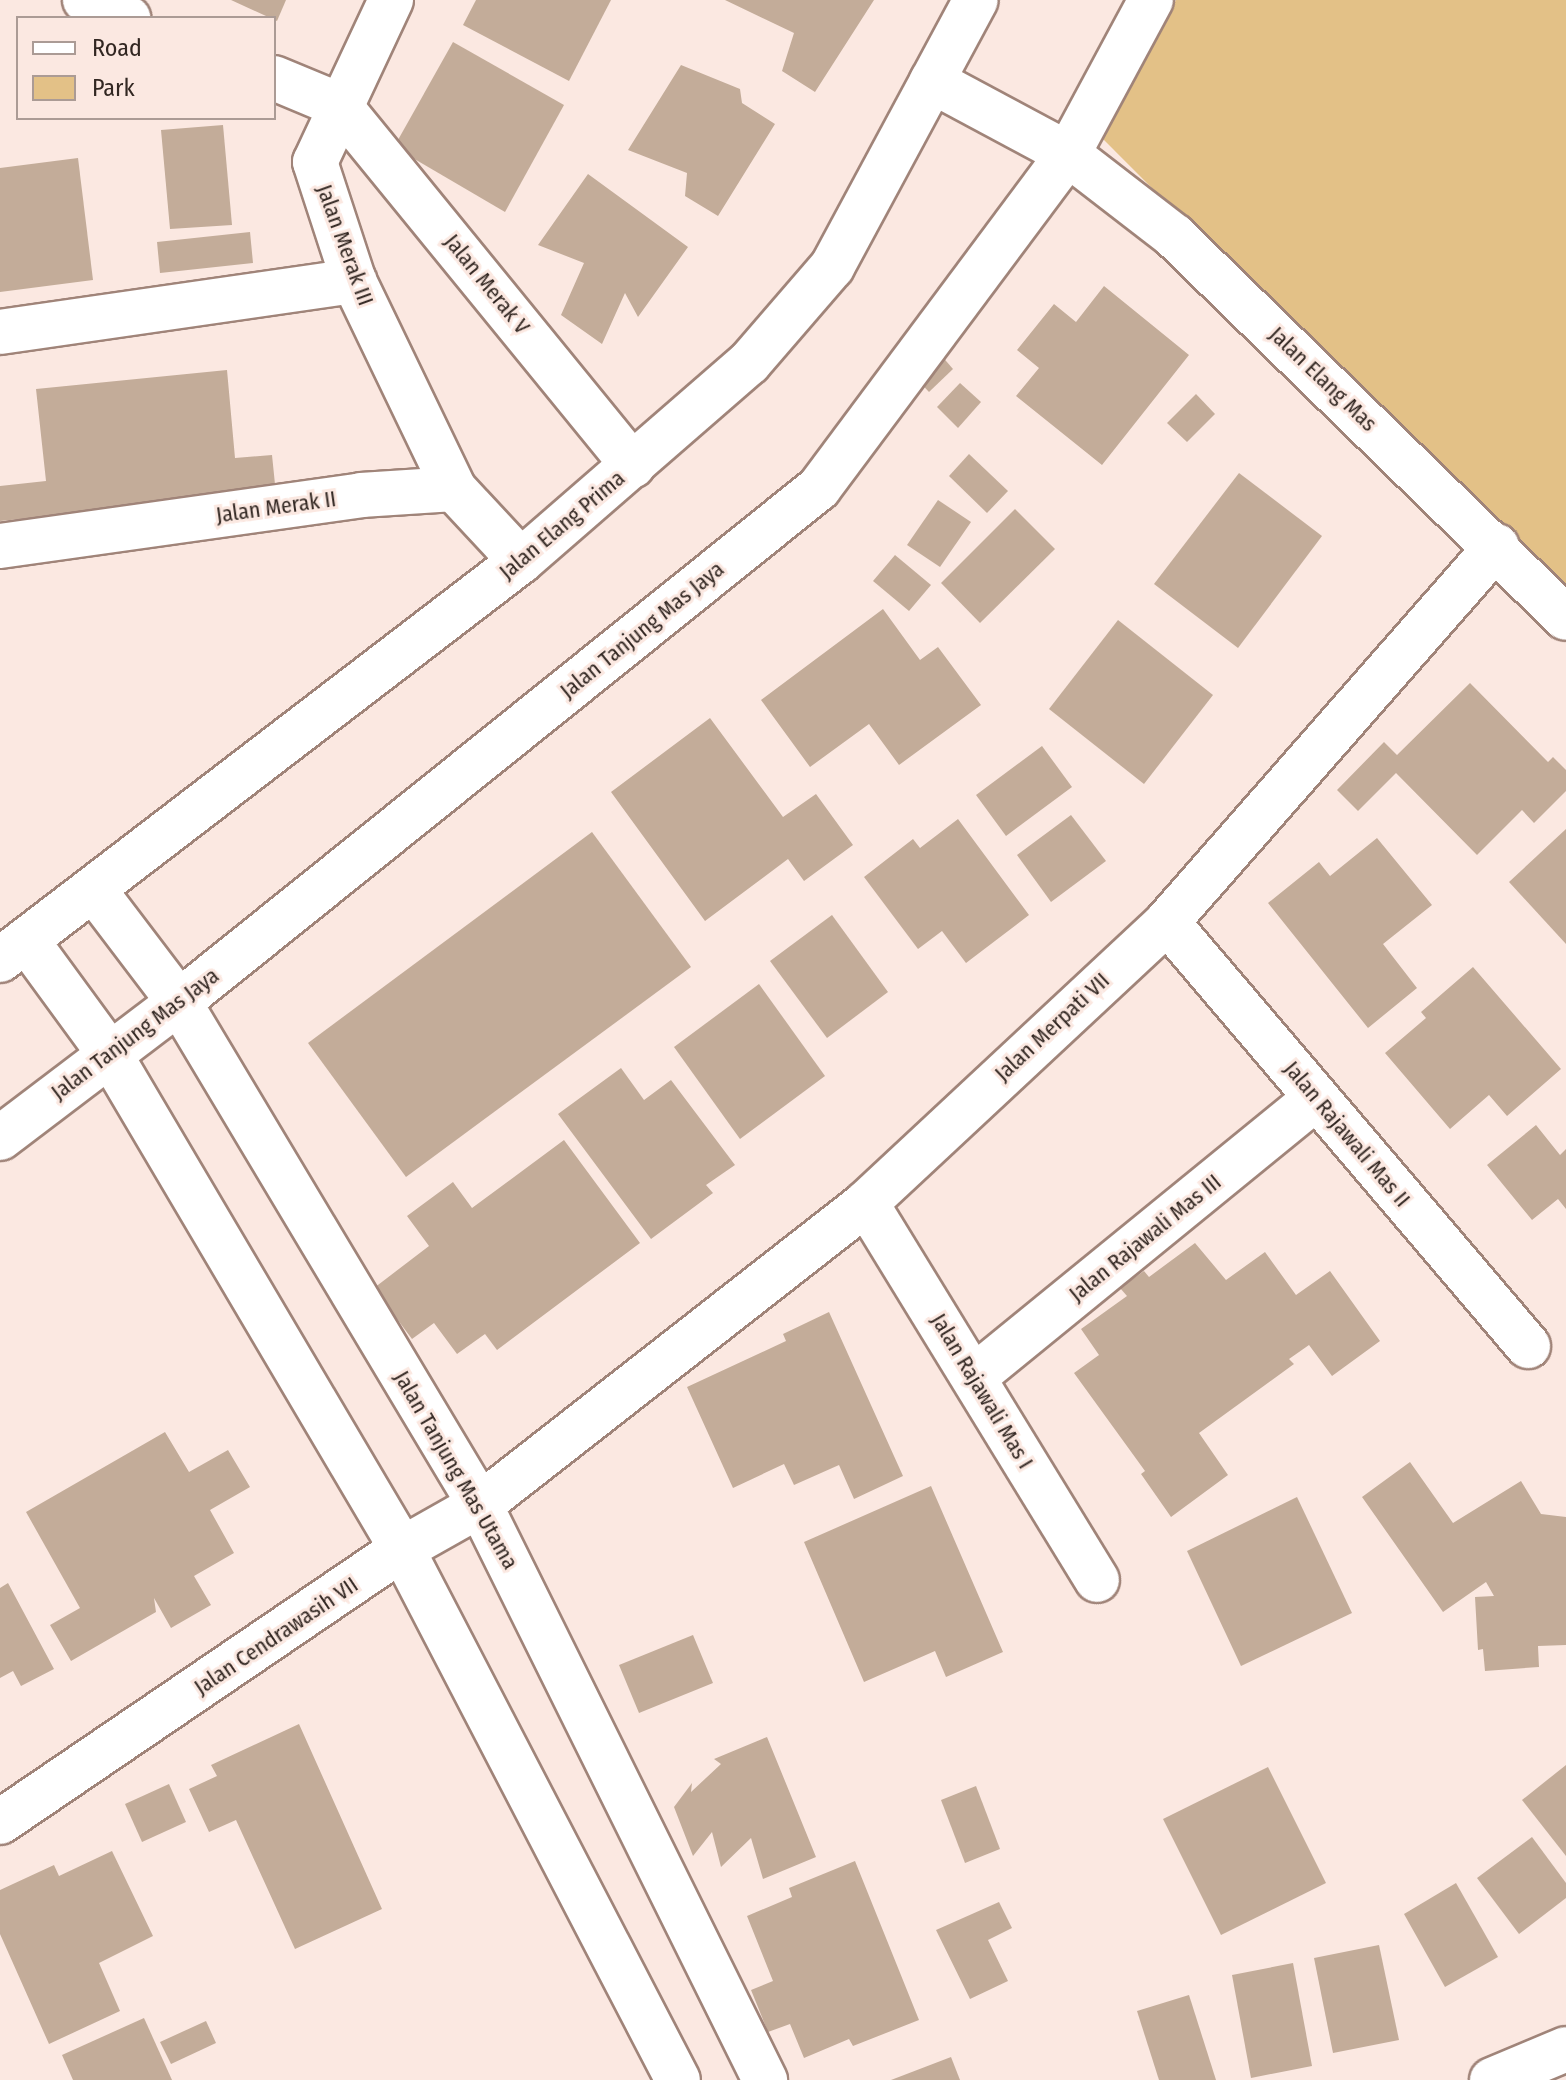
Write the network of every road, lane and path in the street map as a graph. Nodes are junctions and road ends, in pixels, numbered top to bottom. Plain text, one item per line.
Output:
1 (85, 0) edge
2 (391, 0) edge
3 (976, 0) edge
4 (1151, 0) edge
5 (123, 16) edge
6 (276, 79) edge
7 (932, 81) junction
8 (339, 105) junction
9 (1056, 148) junction
10 (354, 281) junction
11 (0, 332) edge
12 (633, 465) junction
13 (454, 489) junction
14 (0, 546) edge
15 (1497, 546) junction
16 (521, 561) junction
17 (1566, 618) edge
18 (94, 890) junction
19 (1167, 922) junction
20 (14, 950) edge
21 (179, 1002) junction
22 (109, 1053) junction
23 (1316, 1098) junction
24 (0, 1138) edge
25 (866, 1203) junction
26 (1528, 1346) dead end
27 (974, 1377) junction
28 (550, 1448) joint
29 (480, 1505) junction
30 (402, 1549) junction
31 (1097, 1580) dead end
32 (0, 1822) edge
33 (1566, 2049) edge
34 (678, 2080) edge
35 (765, 2080) edge
36 (1492, 2080) edge

1 - 5 street
2 - 8 street, Jalan Merak III
3 - 7 street, Jalan Elang Prima
4 - 9 street, Jalan Tanjung Mas Jaya
6 - 8 street
7 - 9 street, Jalan Elang Mas
7 - 12 street, Jalan Elang Prima
8 - 10 street, Jalan Merak III
8 - 12 street, Jalan Merak V
9 - 15 street, Jalan Elang Mas
9 - 21 street, Jalan Tanjung Mas Jaya
10 - 11 street
10 - 13 street, Jalan Merak III
12 - 16 street, Jalan Elang Prima
13 - 14 street, Jalan Merak II
13 - 16 street
15 - 17 street, Jalan Elang Mas
15 - 19 street, Jalan Merpati VII
16 - 18 street, Jalan Elang Prima
18 - 20 street, Jalan Elang Prima
18 - 21 street, Jalan Tanjung Mas Utama
19 - 23 street, Jalan Rajawali Mas II
19 - 25 street, Jalan Merpati VII
20 - 22 street
21 - 22 street, Jalan Tanjung Mas Jaya
21 - 29 street, Jalan Tanjung Mas Utama
22 - 24 street, Jalan Tanjung Mas Jaya
22 - 30 street
23 - 26 street, Jalan Rajawali Mas II
23 - 27 street, Jalan Rajawali Mas III
25 - 27 street, Jalan Rajawali Mas I
25 - 28 street, Jalan Merpati VII
27 - 31 street, Jalan Rajawali Mas I
28 - 29 street, Jalan Cendrawasih VII
29 - 30 street, Jalan Cendrawasih VII
29 - 35 street, Jalan Tanjung Mas Utama
30 - 32 street, Jalan Cendrawasih VII
30 - 34 street
33 - 36 street

